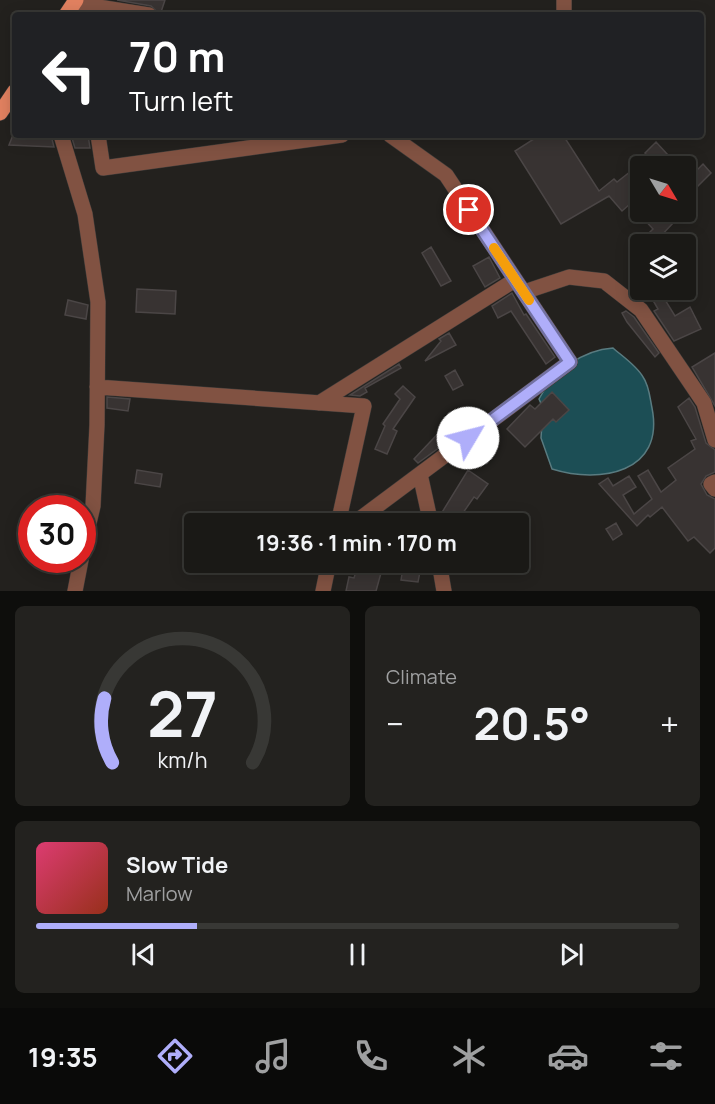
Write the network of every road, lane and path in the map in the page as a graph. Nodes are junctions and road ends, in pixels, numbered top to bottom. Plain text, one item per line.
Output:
1 (76, 8) edge
2 (118, 12) edge
3 (12, 95) edge
4 (0, 113) edge
5 (61, 138) edge
6 (98, 138) edge
7 (320, 138) edge
8 (394, 138) edge
9 (519, 286) junction
10 (97, 387) junction
11 (319, 403) junction
12 (715, 440) edge
13 (420, 474) junction
14 (715, 482) edge
15 (715, 489) edge
16 (93, 495) edge
17 (340, 513) edge
18 (368, 513) edge
19 (429, 513) edge
20 (78, 573) edge
21 (327, 573) edge
22 (441, 573) edge
23 (75, 591) edge
24 (323, 591) edge
25 (444, 591) edge

1 - 2 street
3 - 4 main road
5 - 10 street
6 - 7 street
8 - 9 street
9 - 11 street
9 - 12 street
9 - 13 street
10 - 11 street
10 - 16 street
11 - 17 street
13 - 18 street
13 - 19 street
14 - 15 street
20 - 23 street
21 - 24 street
22 - 25 street

